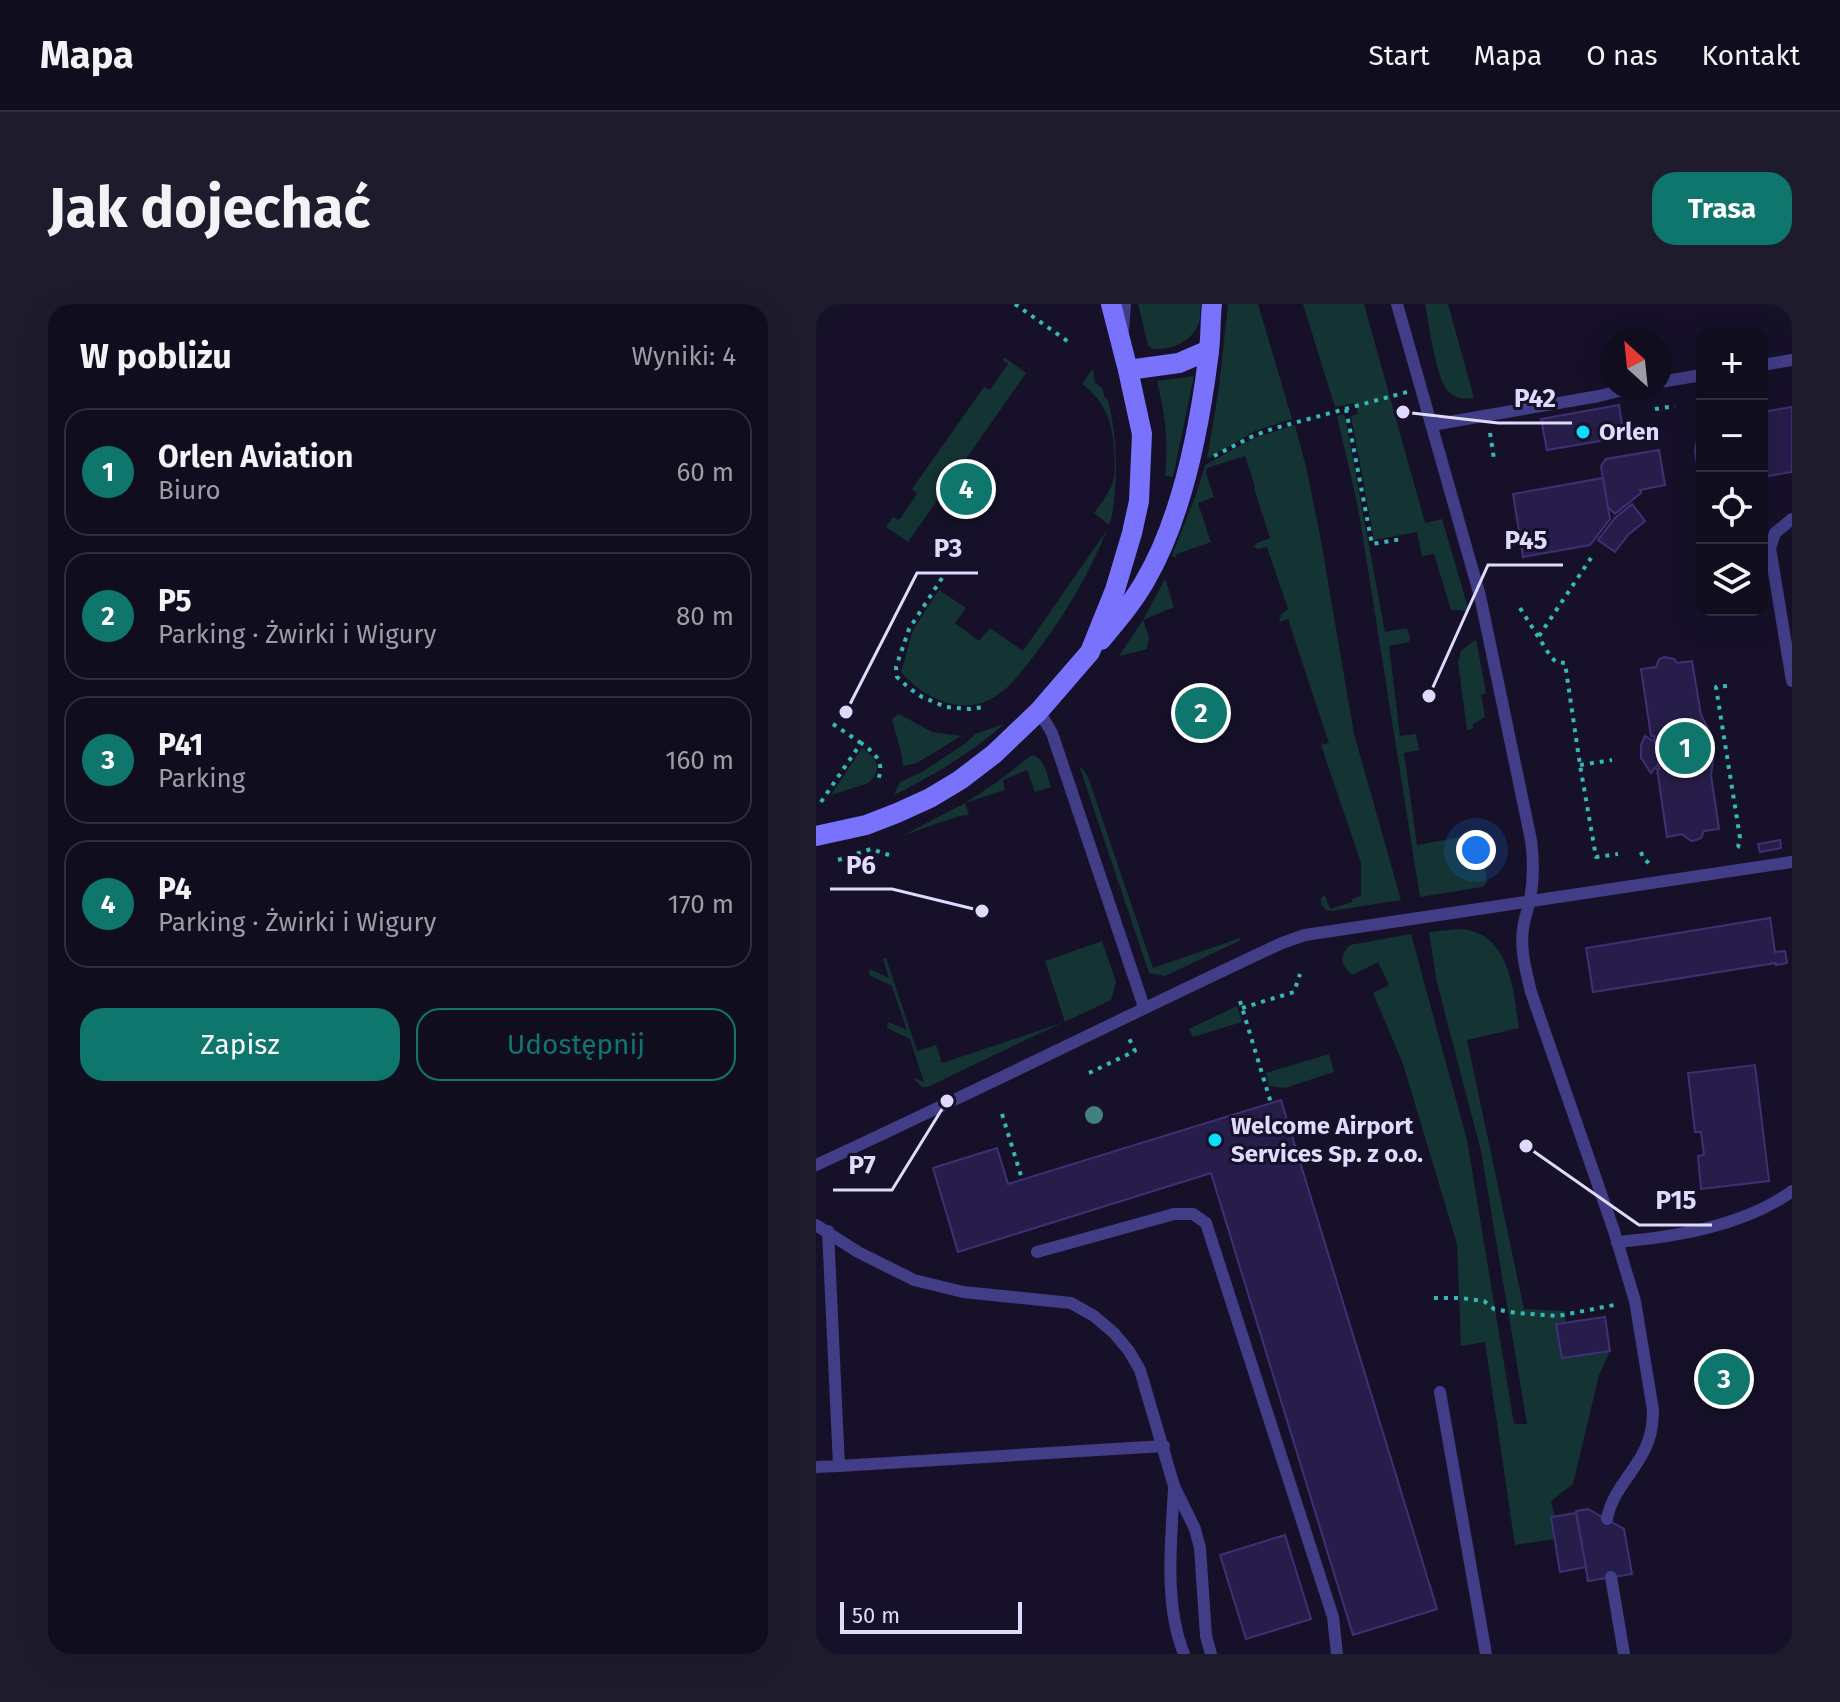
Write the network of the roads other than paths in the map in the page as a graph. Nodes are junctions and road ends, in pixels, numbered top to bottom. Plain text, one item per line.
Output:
1 (1111, 304) edge
2 (1125, 304) edge
3 (1212, 304) edge
4 (1397, 304) edge
5 (1406, 304) edge
6 (1406, 333) junction
7 (1122, 347) junction
8 (1209, 350) junction
9 (1792, 360) edge
10 (1768, 364) edge
11 (1128, 370) junction
12 (1696, 376) edge
13 (1672, 380) edge
14 (1600, 396) edge
15 (1432, 425) junction
16 (1792, 519) edge
17 (1090, 652) junction
18 (1792, 681) edge
19 (1039, 711) junction
20 (816, 836) edge
21 (1792, 862) edge
22 (1529, 902) junction
23 (1144, 1007) junction
24 (816, 1165) edge
25 (1792, 1191) edge
26 (822, 1228) edge
27 (1617, 1242) junction
28 (1037, 1252) dead end
29 (1440, 1392) dead end
30 (1164, 1446) junction
31 (839, 1466) junction
32 (816, 1467) edge
33 (1174, 1486) junction
34 (1607, 1519) dead end
35 (1611, 1577) dead end
36 (1184, 1654) edge
37 (1211, 1654) edge
38 (1337, 1654) edge
39 (1486, 1654) edge
40 (1624, 1654) edge

1 - 7 street
2 - 7 lane
3 - 8 street
4 - 6 lane
5 - 6 lane
6 - 15 lane
7 - 11 street
8 - 11 street
8 - 17 street
9 - 10 lane
11 - 17 street
12 - 13 lane
14 - 15 lane
15 - 22 lane
16 - 18 lane
17 - 19 street
19 - 20 street
19 - 23 lane
21 - 22 lane
22 - 23 lane
22 - 27 lane
23 - 24 lane
25 - 27 lane
26 - 30 lane
26 - 31 lane
27 - 34 lane
28 - 38 lane
29 - 39 lane
30 - 31 lane
30 - 33 lane
31 - 32 lane
33 - 36 lane
33 - 37 lane
35 - 40 lane

